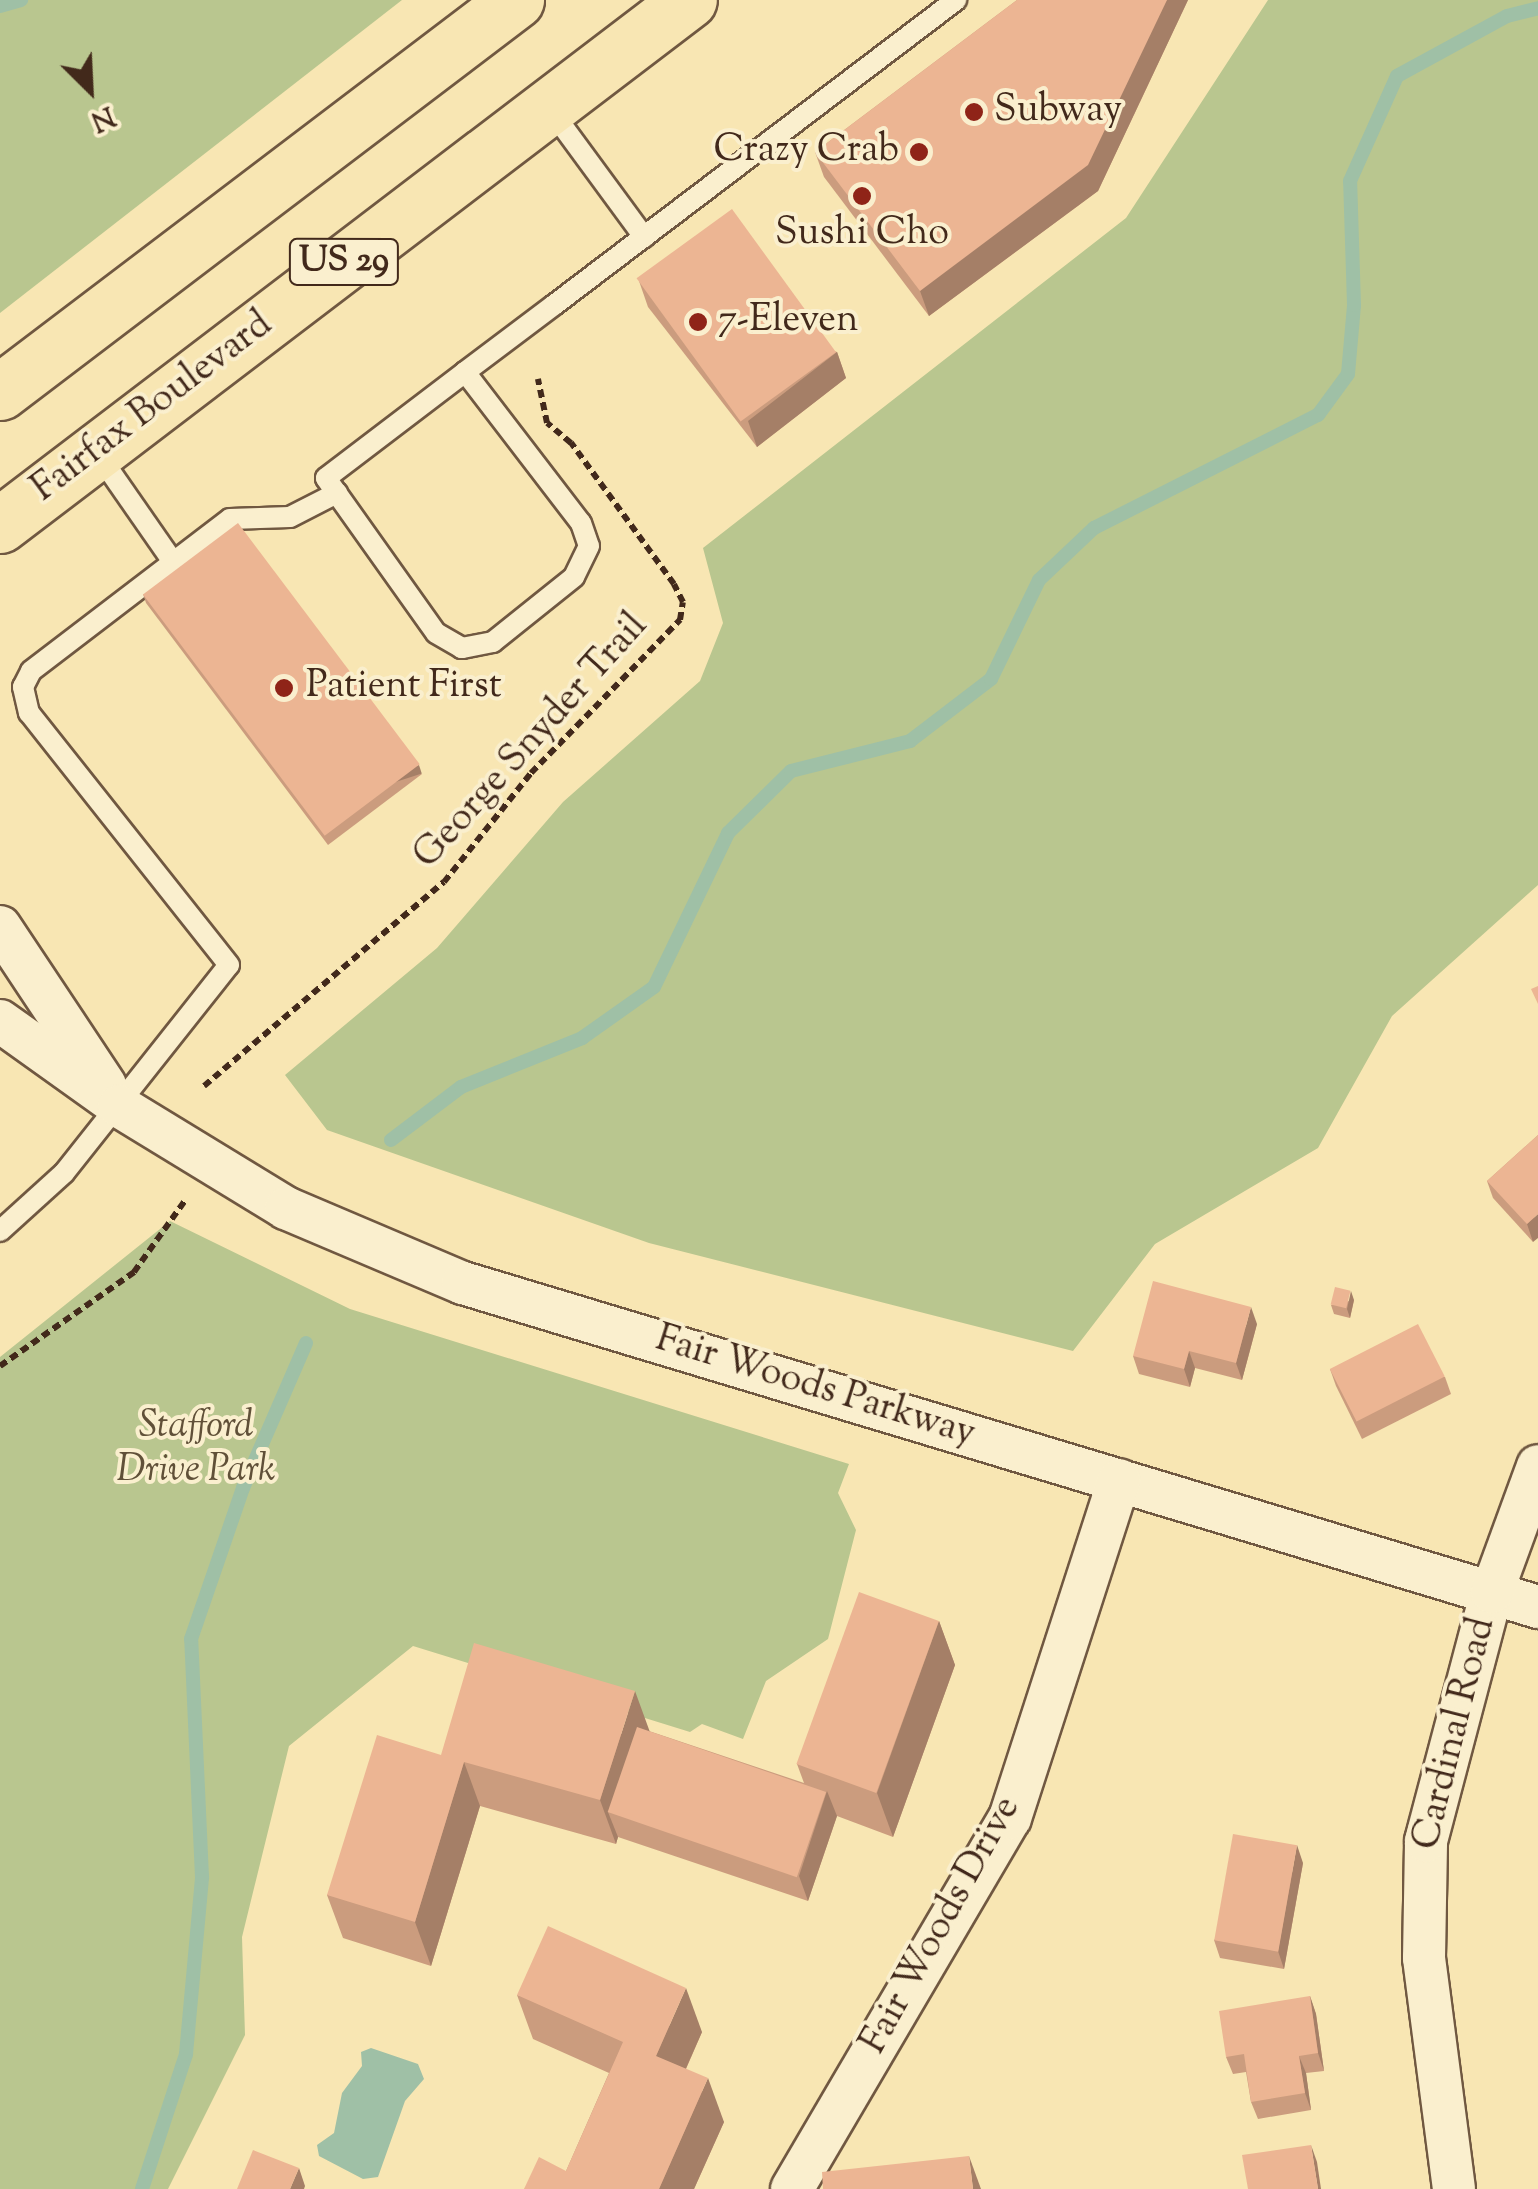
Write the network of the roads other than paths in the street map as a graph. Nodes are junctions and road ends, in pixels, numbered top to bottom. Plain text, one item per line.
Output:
1 (516, 0) edge
2 (689, 0) edge
3 (956, 0) edge
4 (548, 107) junction
5 (644, 236) junction
6 (465, 372) junction
7 (0, 392) edge
8 (96, 452) junction
9 (337, 493) junction
10 (0, 525) edge
11 (170, 559) junction
12 (0, 927) edge
13 (0, 1021) edge
14 (119, 1106) junction
15 (0, 1232) edge
16 (1538, 1466) edge
17 (1118, 1480) junction
18 (1492, 1592) junction
19 (1538, 1607) edge
20 (792, 2189) edge
21 (1454, 2189) edge

1 - 7 main road, US 29
2 - 4 main road, Fairfax Boulevard / US 29
3 - 5 lane
4 - 5 lane
4 - 8 main road, Fairfax Boulevard / US 29
5 - 6 lane
6 - 9 lane
6 - 9 lane
8 - 10 main road, Fairfax Boulevard / US 29
8 - 11 lane
9 - 11 lane
11 - 14 lane
12 - 14 street, Fair Woods Parkway
13 - 14 street, Fair Woods Parkway
14 - 15 lane
14 - 17 street, Fair Woods Parkway
16 - 18 street, Cardinal Road
17 - 18 street, Fair Woods Parkway
17 - 20 street, Fair Woods Drive
18 - 19 street, Fair Woods Parkway
18 - 21 street, Cardinal Road

